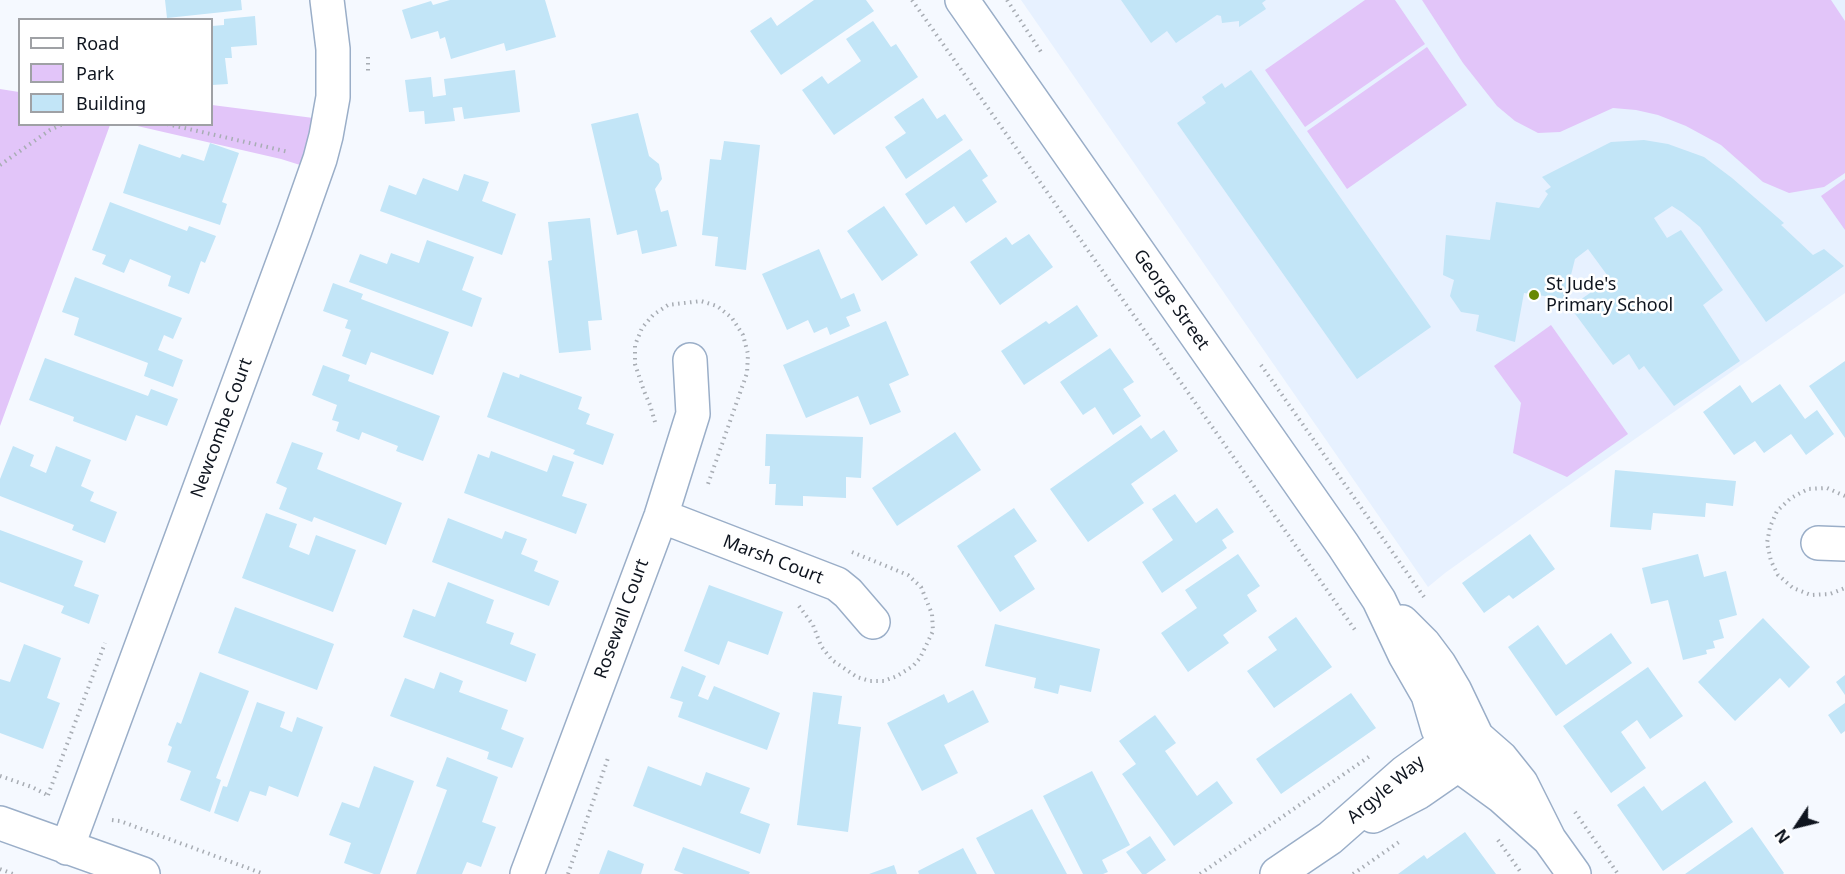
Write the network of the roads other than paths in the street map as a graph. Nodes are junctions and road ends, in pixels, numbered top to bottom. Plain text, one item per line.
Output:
1 (327, 0) edge
2 (962, 0) edge
3 (690, 360) dead end
4 (661, 516) junction
5 (1379, 600) junction
6 (873, 622) dead end
7 (1477, 737) junction
8 (1451, 755) junction
9 (0, 823) edge
10 (1549, 839) junction
11 (68, 848) junction
12 (143, 874) edge
13 (528, 874) edge
14 (1277, 874) edge
15 (1574, 874) edge

1 - 11 street, Newcombe Court
2 - 5 street, George Street
3 - 4 street, Rosewall Court
4 - 6 street, Marsh Court
4 - 13 street, Rosewall Court
5 - 7 street, George Street
5 - 8 street, George Street
7 - 8 street
7 - 10 street, George Street
8 - 10 street, George Street
8 - 14 street, Argyle Way
9 - 11 street
10 - 15 street, George Street
11 - 12 street

